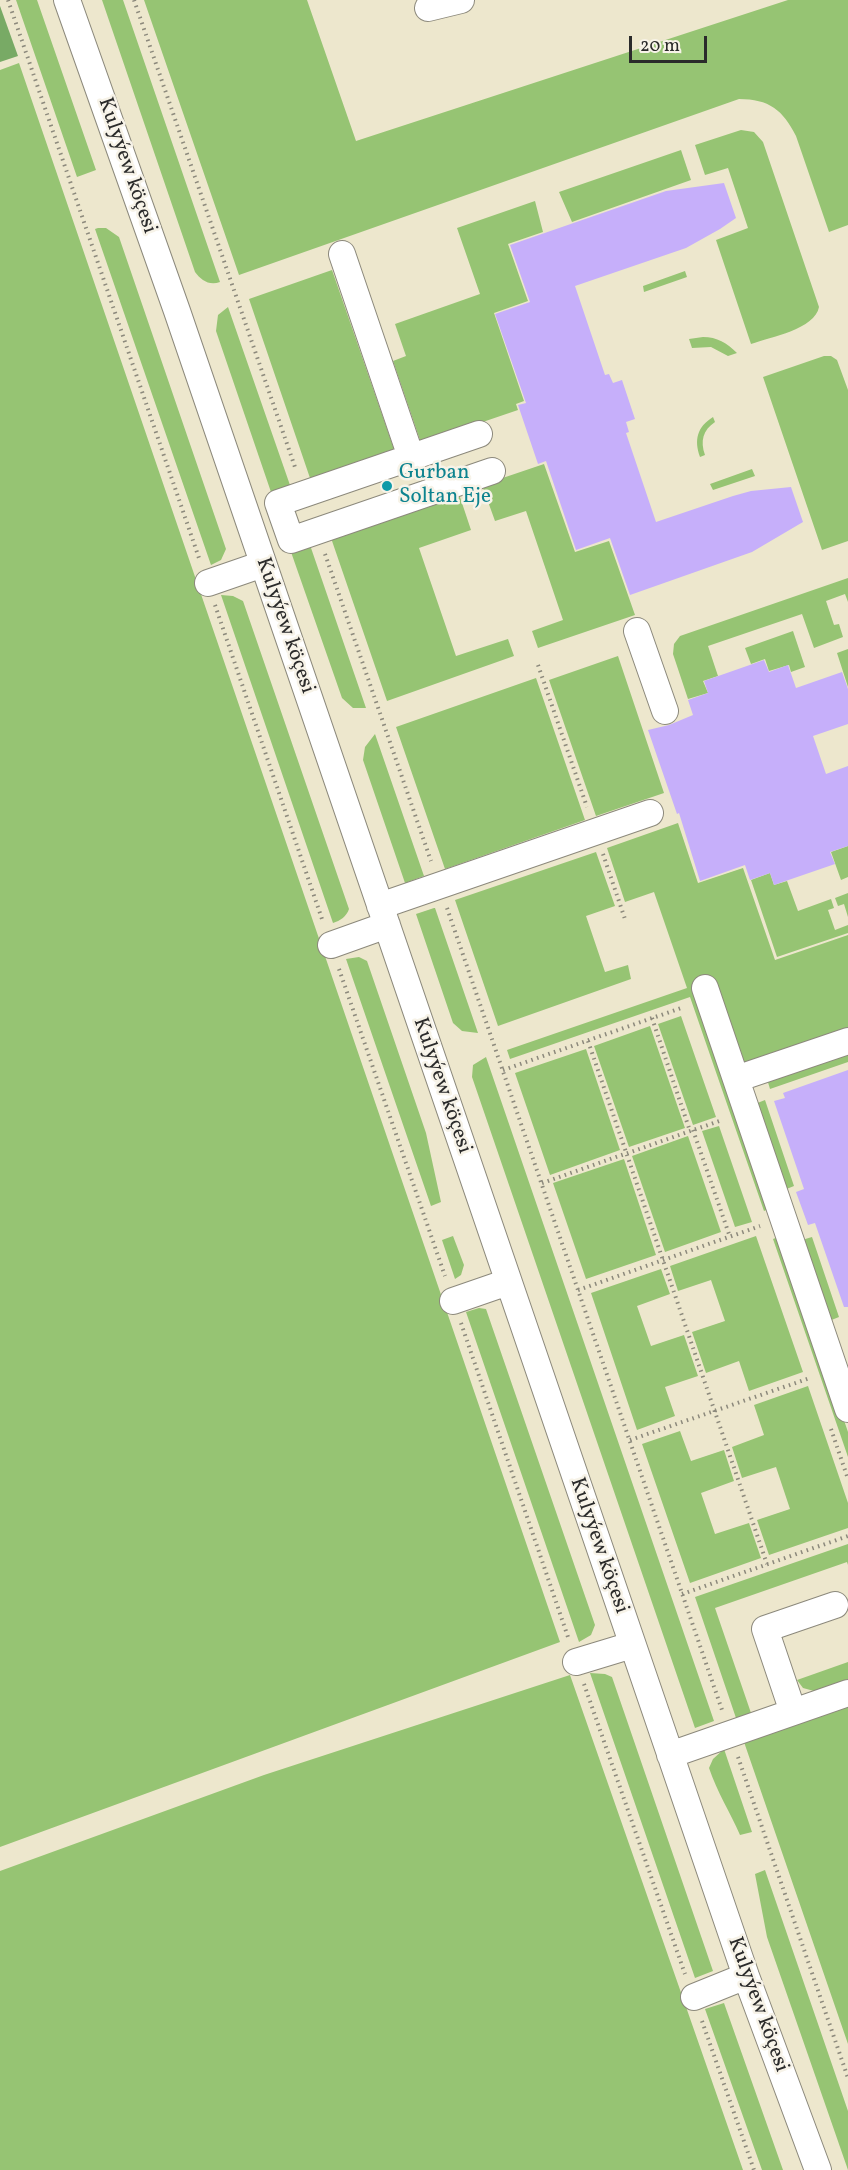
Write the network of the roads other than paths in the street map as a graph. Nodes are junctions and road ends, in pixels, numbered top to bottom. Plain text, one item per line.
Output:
1 (67, 0) edge
2 (461, 0) edge
3 (428, 8) dead end
4 (342, 254) dead end
5 (479, 434) dead end
6 (411, 457) junction
7 (492, 471) dead end
8 (284, 522) junction
9 (253, 533) junction
10 (263, 564) junction
11 (208, 583) road end
12 (637, 631) dead end
13 (665, 711) dead end
14 (650, 813) dead end
15 (383, 916) junction
16 (331, 945) road end
17 (705, 988) dead end
18 (848, 1041) edge
19 (736, 1079) junction
20 (508, 1282) junction
21 (453, 1301) road end
22 (832, 1371) edge
23 (848, 1409) edge
24 (835, 1605) dead end
25 (632, 1645) junction
26 (576, 1662) road end
27 (848, 1694) edge
28 (794, 1712) junction
29 (670, 1755) junction
30 (746, 1976) junction
31 (694, 1997) road end
32 (818, 2170) edge

1 - 9 street, Kulyýew köçesi
2 - 3 street
4 - 6 street
5 - 6 street
6 - 8 street
7 - 8 street
8 - 9 street
9 - 10 street, Kulyýew köçesi
10 - 11 street
10 - 15 street, Kulyýew köçesi
12 - 13 street
14 - 15 street
15 - 16 street
15 - 20 street, Kulyýew köçesi
17 - 19 street
18 - 19 street
19 - 22 street
20 - 21 street
20 - 25 street, Kulyýew köçesi
22 - 23 street
24 - 28 street
25 - 26 street
25 - 29 street, Kulyýew köçesi
27 - 28 street
28 - 29 street
29 - 30 street, Kulyýew köçesi
30 - 31 street
30 - 32 street, Kulyýew köçesi

